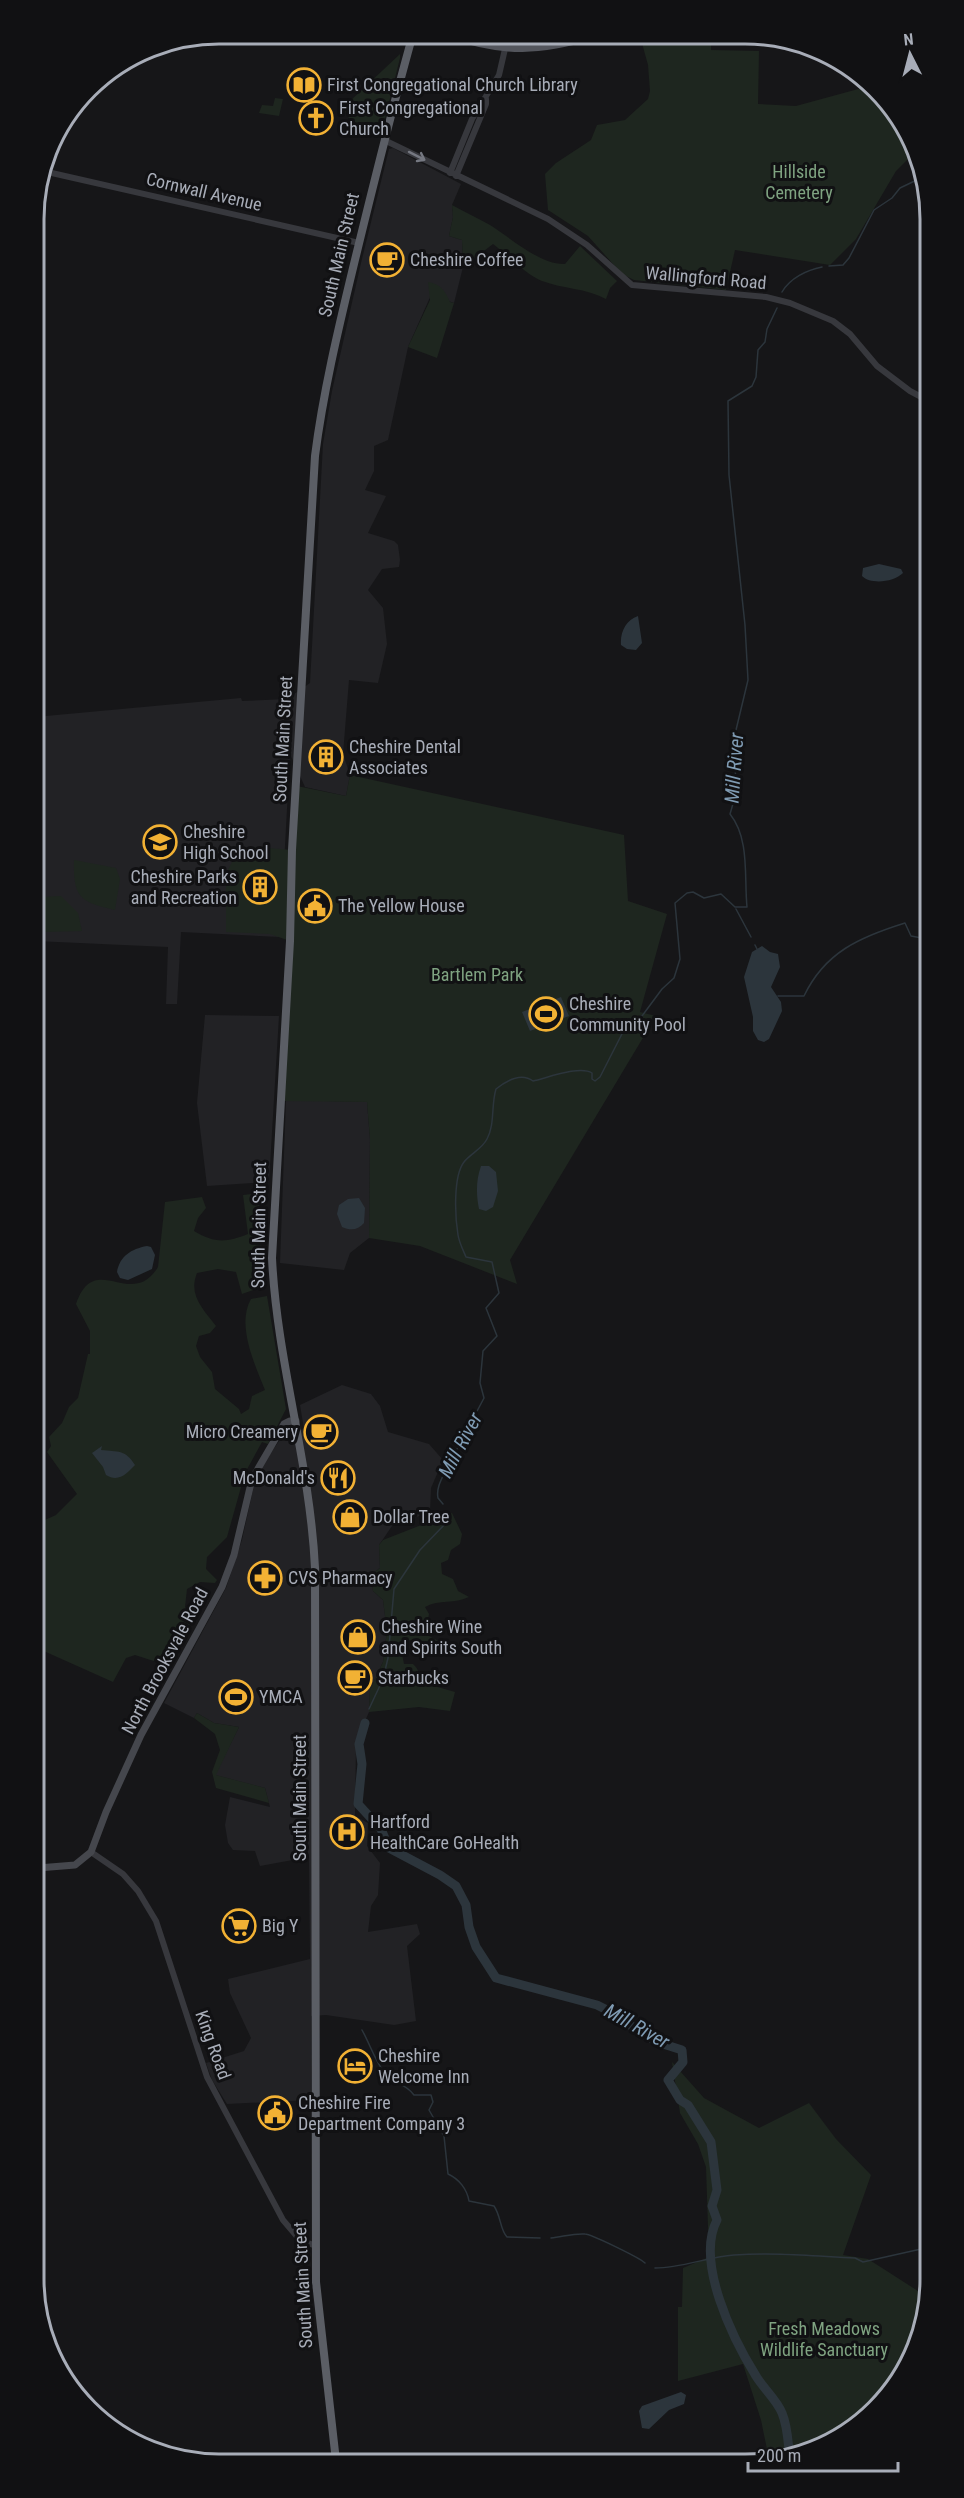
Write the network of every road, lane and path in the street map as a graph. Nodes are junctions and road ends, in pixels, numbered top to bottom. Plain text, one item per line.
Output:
1 (410, 44) edge
2 (476, 44) edge
3 (559, 44) edge
4 (506, 49) junction
5 (384, 140) junction
6 (50, 172) edge
7 (453, 174) junction
8 (359, 243) junction
9 (920, 396) edge
10 (296, 1420) junction
11 (91, 1852) junction
12 (44, 1868) edge
13 (316, 2246) junction
14 (335, 2454) edge

1 - 5 highway, South Main Street
2 - 4 main road
3 - 4 main road
4 - 7 street
5 -> 7 street, Wallingford Road
5 - 8 highway, South Main Street
6 - 8 street, Cornwall Avenue
7 - 9 street, Wallingford Road
8 - 10 highway, South Main Street
10 - 11 main road, North Brooksvale Road
10 - 13 highway, South Main Street
11 - 12 main road
11 - 13 street, King Road
13 - 14 highway, South Main Street

